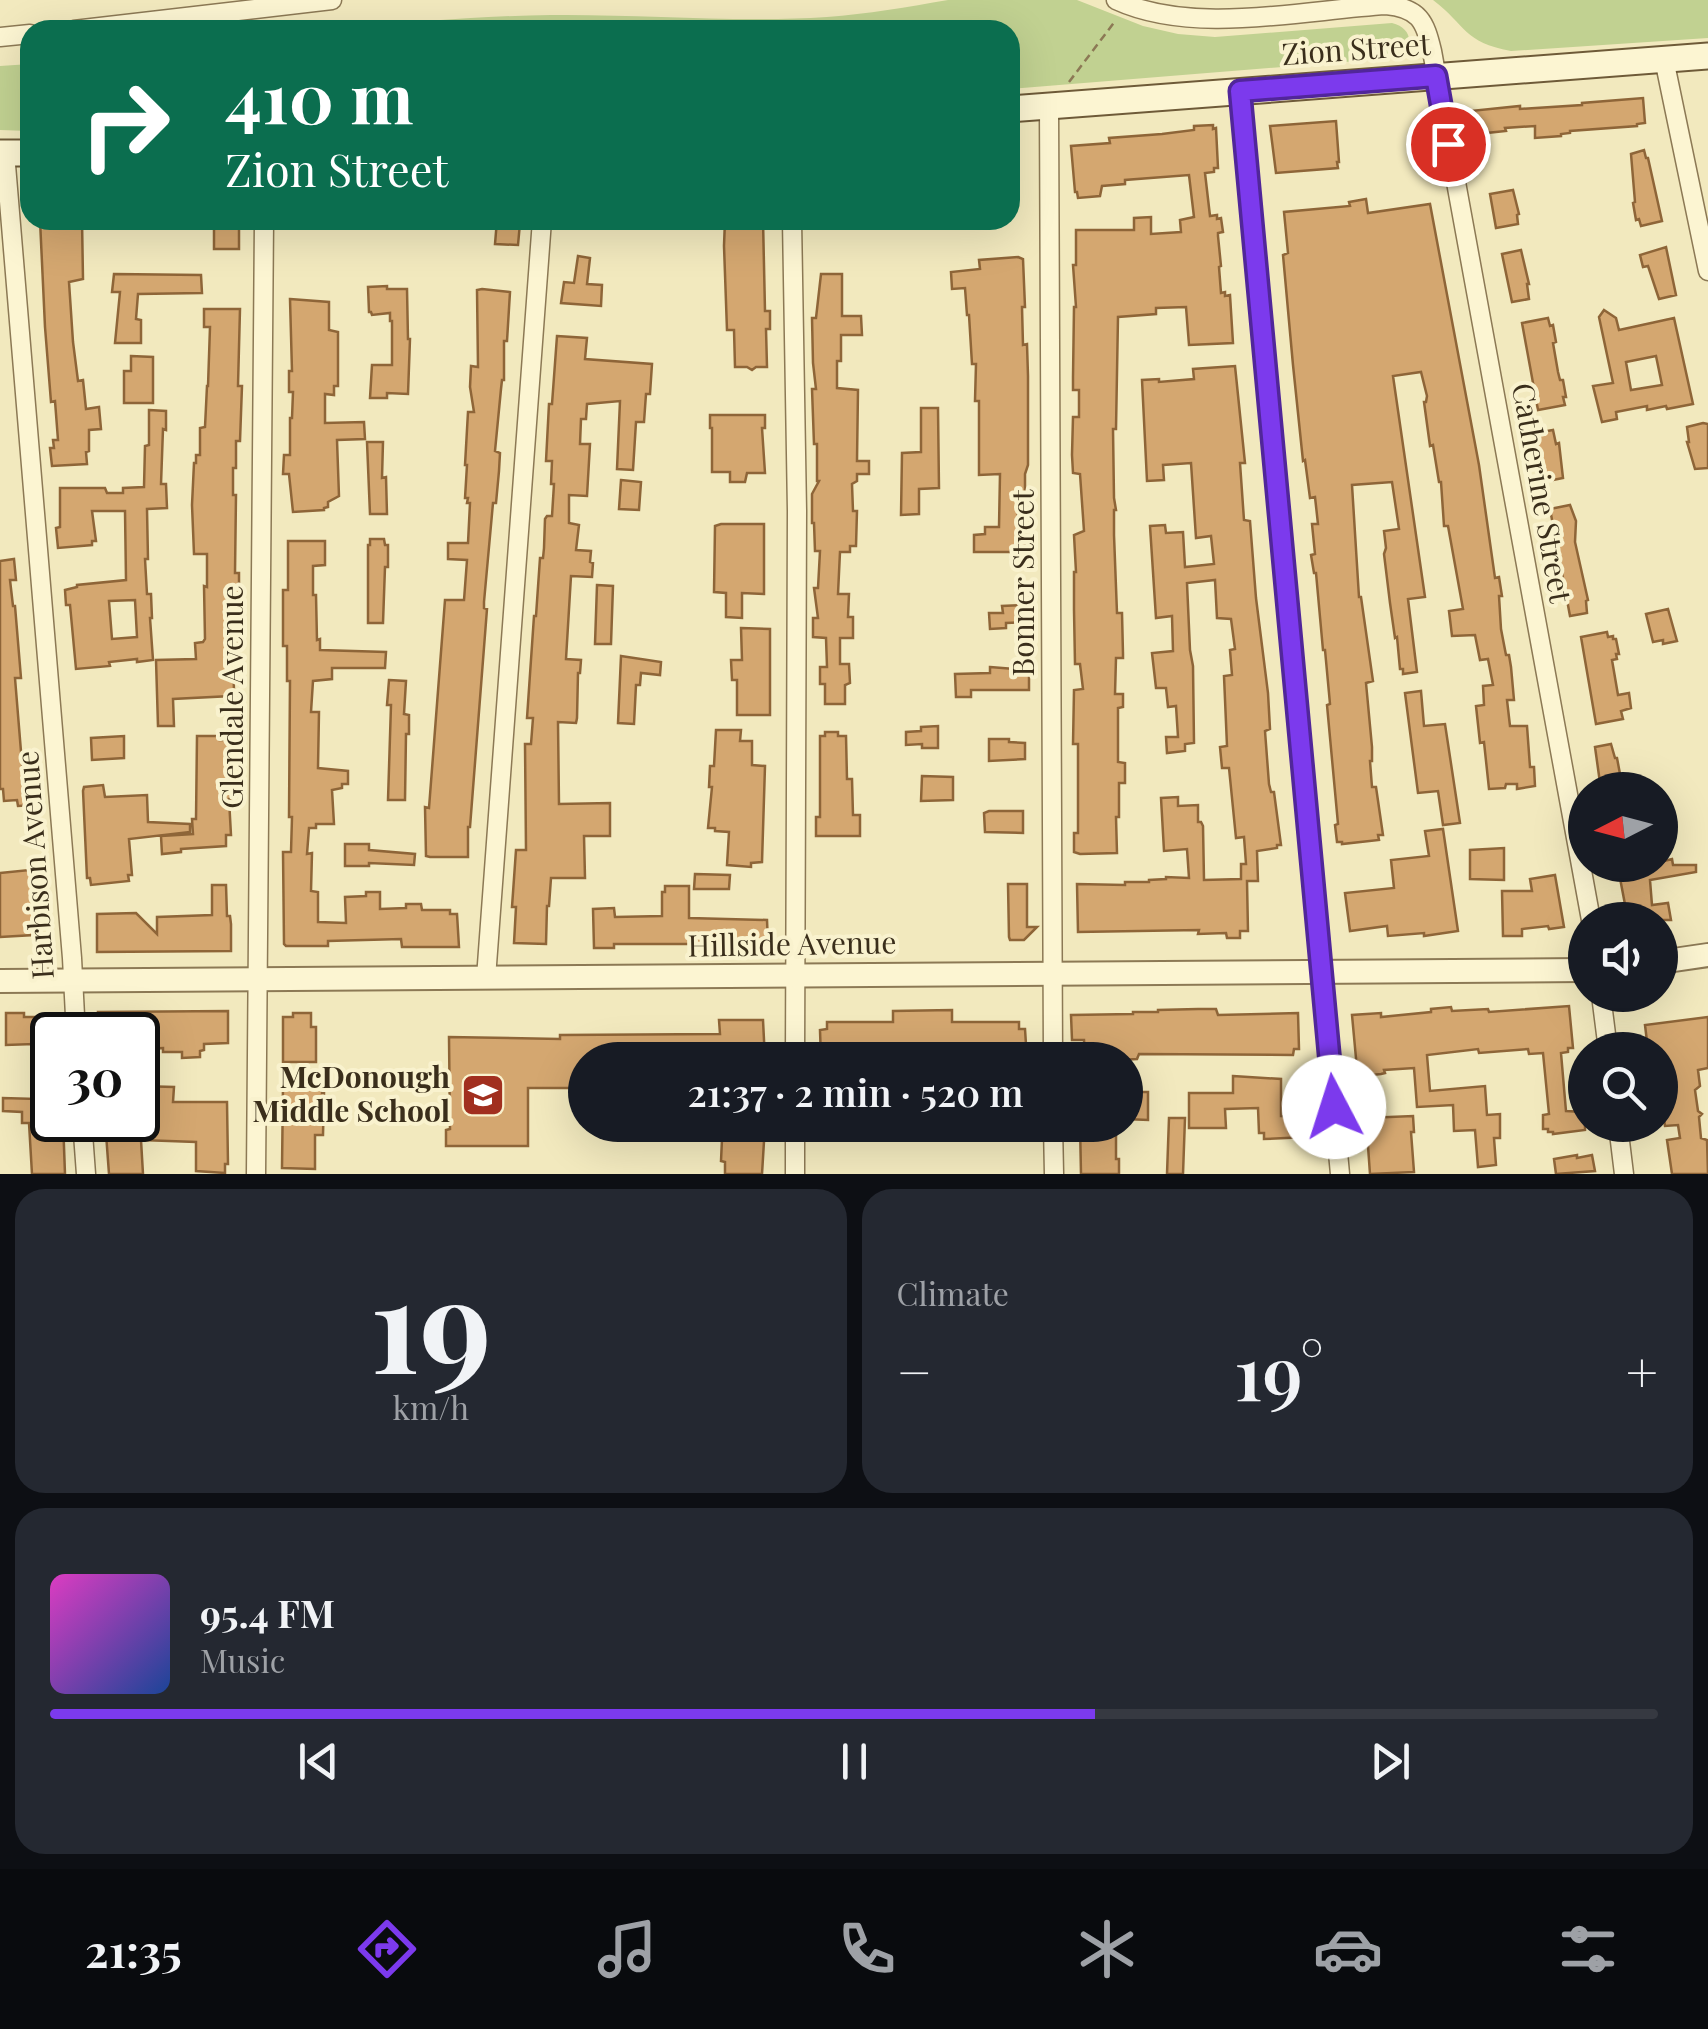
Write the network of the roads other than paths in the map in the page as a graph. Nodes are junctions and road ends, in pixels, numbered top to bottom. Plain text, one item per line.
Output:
1 (332, 0) edge
2 (206, 8) edge
3 (1116, 10) edge
4 (134, 20) edge
5 (1708, 56) edge
6 (1664, 59) junction
7 (1436, 76) junction
8 (1240, 91) junction
9 (1049, 106) junction
10 (1020, 108) edge
11 (12, 153) edge
12 (264, 230) edge
13 (541, 230) edge
14 (792, 230) edge
15 (1708, 271) edge
16 (1588, 902) edge
17 (1708, 955) edge
18 (1678, 959) edge
19 (1568, 970) edge
20 (1053, 973) junction
21 (1322, 973) junction
22 (795, 974) junction
23 (486, 978) junction
24 (258, 979) junction
25 (74, 981) junction
26 (0, 982) edge
27 (75, 1012) edge
28 (795, 1042) edge
29 (1053, 1042) edge
30 (84, 1142) edge
31 (795, 1142) edge
32 (1054, 1142) edge
33 (1620, 1142) edge
34 (86, 1174) edge
35 (256, 1174) edge
36 (795, 1174) edge
37 (1054, 1174) edge
38 (1340, 1174) edge
39 (1624, 1174) edge

1 - 2 street
2 - 4 street
3 - 7 street, Catherine Street
5 - 6 main road, Zion Street
6 - 7 main road, Zion Street
6 - 15 street
7 - 8 main road, Zion Street
7 - 16 street, Catherine Street
8 - 9 main road, Zion Street
8 - 21 street
9 - 10 main road, Zion Street
9 - 20 street, Bonner Street
11 - 25 street, Harbison Avenue
12 - 24 street, Glendale Avenue
13 - 23 street
14 - 22 street
17 - 18 street
19 - 21 street, Hillside Avenue
20 - 21 street, Hillside Avenue
20 - 22 street, Hillside Avenue
20 - 29 street, Bonner Street
21 - 38 street
22 - 23 street, Hillside Avenue
22 - 28 street
23 - 24 street, Hillside Avenue
24 - 25 street, Hillside Avenue
24 - 35 street, Glendale Avenue
25 - 26 street, Hillside Avenue
25 - 27 street, Harbison Avenue
30 - 34 street
31 - 36 street
32 - 37 street
33 - 39 street

